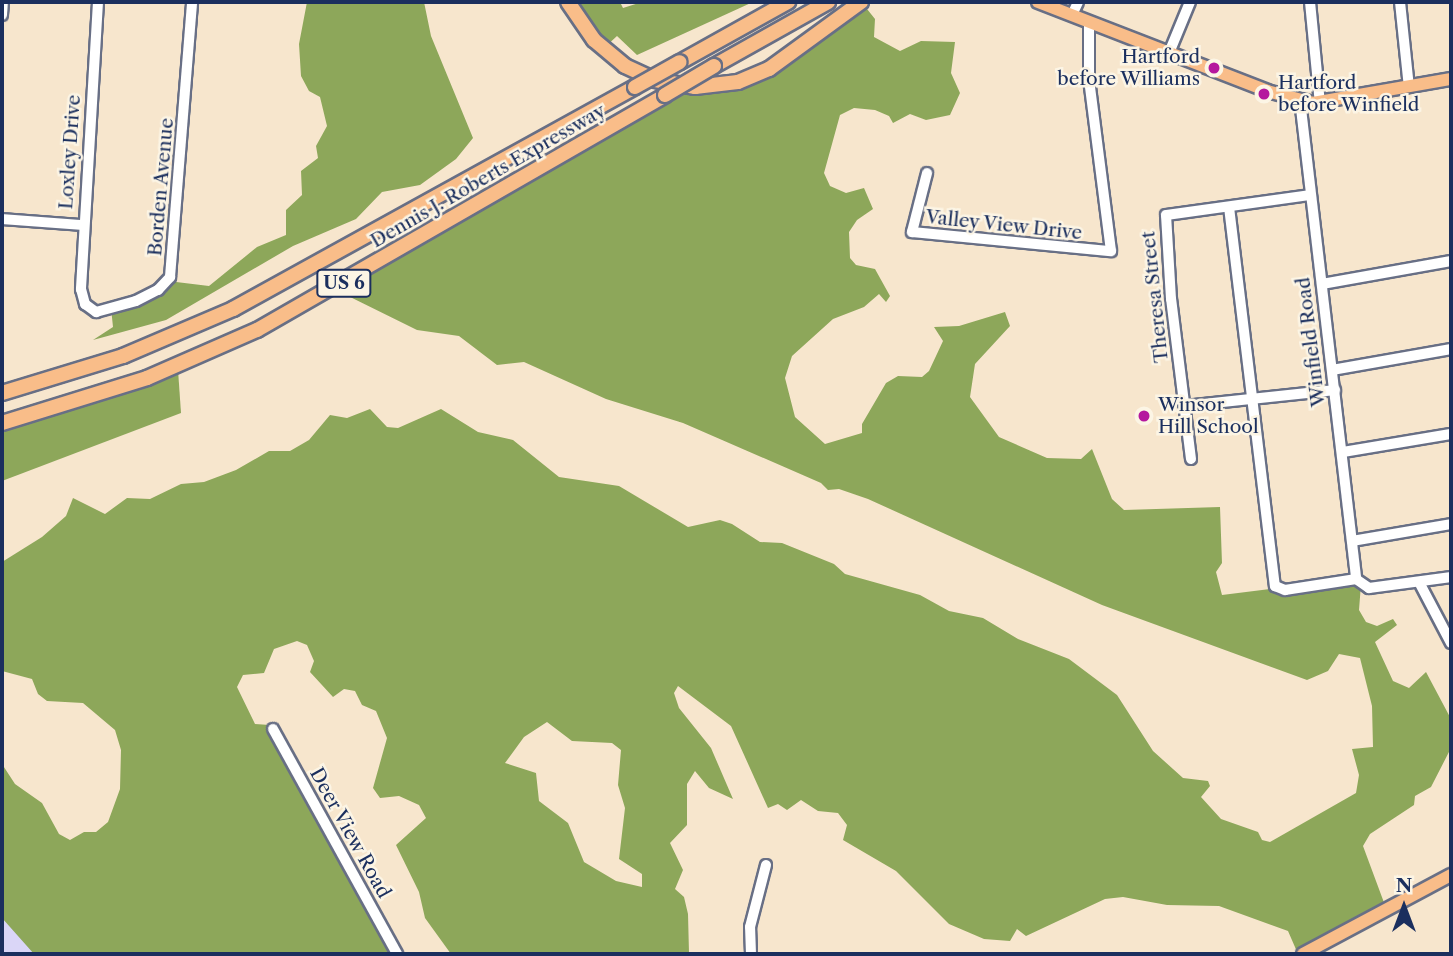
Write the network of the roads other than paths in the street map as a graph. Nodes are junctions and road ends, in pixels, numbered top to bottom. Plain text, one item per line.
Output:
1 (3, 2) edge
2 (98, 2) edge
3 (192, 2) edge
4 (568, 2) edge
5 (788, 2) edge
6 (828, 2) edge
7 (861, 2) edge
8 (1038, 2) edge
9 (1078, 2) edge
10 (1190, 2) edge
11 (1310, 2) edge
12 (1400, 2) edge
13 (2, 15) edge
14 (1072, 15) junction
15 (1089, 22) junction
16 (1169, 53) junction
17 (1451, 79) edge
18 (1409, 87) junction
19 (1300, 100) junction
20 (1320, 104) junction
21 (927, 173) dead end
22 (1310, 195) junction
23 (1229, 207) junction
24 (2, 219) edge
25 (82, 225) junction
26 (1451, 261) edge
27 (1322, 284) junction
28 (85, 304) joint
29 (1451, 349) edge
30 (1332, 370) junction
31 (1335, 390) junction
32 (2, 393) edge
33 (1252, 400) junction
34 (1185, 406) junction
35 (2, 423) edge
36 (1451, 434) edge
37 (1343, 452) junction
38 (1191, 458) dead end
39 (1451, 524) edge
40 (1352, 541) junction
41 (1451, 577) edge
42 (1356, 579) junction
43 (1419, 582) junction
44 (1451, 643) edge
45 (273, 729) dead end
46 (766, 865) dead end
47 (1451, 875) edge
48 (397, 954) edge
49 (751, 954) edge
50 (1303, 954) edge

1 - 13 street
2 - 25 street, Loxley Drive
3 - 28 street, Borden Avenue
4 - 7 highway
5 - 32 highway, Dennis J. Roberts Expressway / US 6, bridge
6 - 35 highway, Dennis J. Roberts Expressway / US 6, bridge
8 - 14 main road
9 - 14 street
10 - 16 street
11 - 20 street
12 - 18 street
14 - 15 main road
15 - 16 main road
15 - 21 street, Valley View Drive
16 - 19 main road
17 - 18 main road
18 - 20 main road
19 - 20 main road
19 - 22 street, Winfield Road
22 - 23 street
22 - 27 street, Winfield Road
23 - 33 street
23 - 34 street, Theresa Street
24 - 25 street
25 - 28 street, Loxley Drive
26 - 27 street
27 - 30 street, Winfield Road
29 - 30 street
30 - 31 street, Winfield Road
31 - 33 street
31 - 37 street, Winfield Road
33 - 34 street
33 - 42 street
34 - 38 street, Theresa Street
36 - 37 street
37 - 40 street, Winfield Road
39 - 40 street
40 - 42 street, Winfield Road
41 - 43 street
42 - 43 street
43 - 44 street
45 - 48 street, Deer View Road
46 - 49 street
47 - 50 main road

